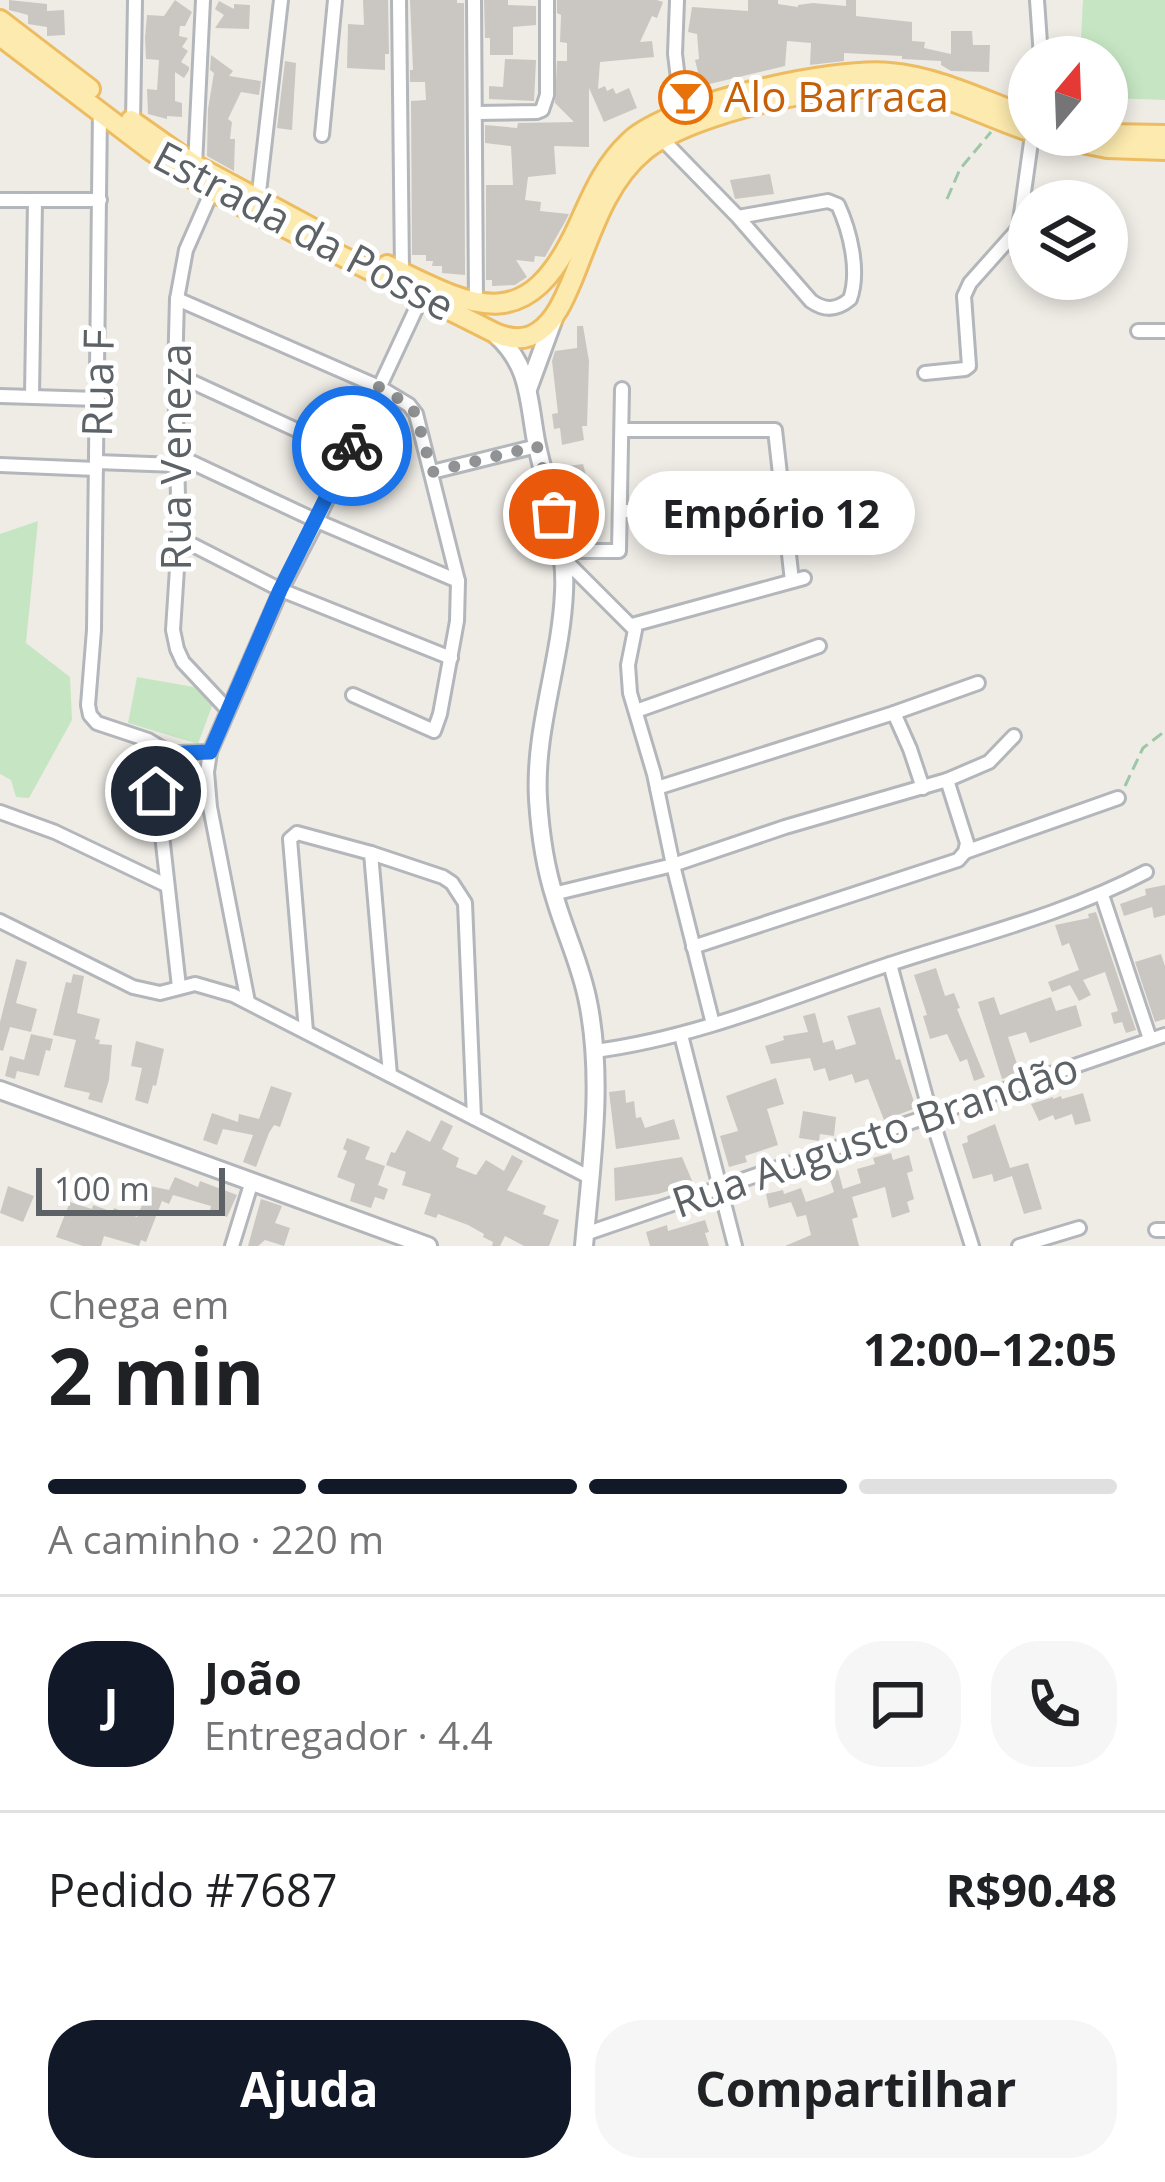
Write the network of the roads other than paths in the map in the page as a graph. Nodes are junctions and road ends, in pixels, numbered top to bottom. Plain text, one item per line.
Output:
1 (135, 0) edge
2 (203, 0) edge
3 (281, 0) edge
4 (334, 0) edge
5 (399, 0) edge
6 (474, 0) edge
7 (548, 0) edge
8 (676, 0) edge
9 (1037, 0) edge
10 (0, 20) edge
11 (1040, 36) edge
12 (0, 37) edge
13 (1008, 110) edge
14 (682, 112) junction
15 (475, 113) junction
16 (112, 123) junction
17 (1008, 125) edge
18 (1128, 134) edge
19 (322, 135) dead end
20 (1165, 135) edge
21 (661, 138) junction
22 (1128, 148) edge
23 (1165, 149) edge
24 (195, 165) junction
25 (212, 190) junction
26 (0, 200) edge
27 (100, 200) junction
28 (35, 201) junction
29 (258, 201) junction
30 (738, 217) junction
31 (1008, 241) edge
32 (402, 272) junction
33 (538, 287) junction
34 (422, 296) junction
35 (177, 299) junction
36 (476, 304) junction
37 (498, 305) junction
38 (556, 312) junction
39 (1165, 331) edge
40 (1138, 332) dead end
41 (495, 333) junction
42 (926, 373) dead end
43 (175, 374) junction
44 (379, 387) junction
45 (622, 389) dead end
46 (528, 390) junction
47 (0, 396) edge
48 (32, 396) junction
49 (98, 399) junction
50 (622, 430) junction
51 (537, 446) junction
52 (349, 454) junction
53 (176, 460) junction
54 (0, 465) edge
55 (97, 465) junction
56 (432, 472) junction
57 (620, 511) junction
58 (784, 512) junction
59 (317, 521) junction
60 (179, 538) junction
61 (563, 555) junction
62 (458, 581) junction
63 (280, 590) junction
64 (632, 625) junction
65 (819, 646) dead end
66 (451, 658) junction
67 (978, 683) dead end
68 (352, 695) dead end
69 (228, 710) junction
70 (636, 711) junction
71 (894, 713) junction
72 (1014, 736) dead end
73 (210, 752) junction
74 (173, 754) junction
75 (946, 780) junction
76 (657, 788) junction
77 (923, 788) junction
78 (1118, 798) road end
79 (0, 812) edge
80 (965, 852) junction
81 (371, 853) junction
82 (673, 865) junction
83 (1146, 872) dead end
84 (166, 885) junction
85 (553, 894) junction
86 (1102, 895) junction
87 (0, 921) edge
88 (693, 946) junction
89 (890, 964) junction
90 (179, 987) junction
91 (248, 1002) junction
92 (713, 1024) junction
93 (306, 1031) junction
94 (1165, 1034) edge
95 (681, 1035) junction
96 (1150, 1039) junction
97 (596, 1051) junction
98 (390, 1075) junction
99 (0, 1090) edge
100 (931, 1116) junction
101 (474, 1118) junction
102 (589, 1177) junction
103 (252, 1180) junction
104 (718, 1189) junction
105 (1079, 1228) dead end
106 (585, 1240) edge
107 (232, 1246) edge
108 (428, 1246) edge
109 (734, 1246) edge
110 (973, 1246) edge
111 (1018, 1246) edge

1 - 16 street, Rua F
2 - 24 street
3 - 29 street
4 - 19 street
5 - 32 street
6 - 15 street
7 - 15 street
8 - 14 street
9 - 11 street
10 - 16 main road, Estrada da Posse
12 - 16 main road, Estrada da Posse
13 - 14 main road
14 - 33 main road
15 - 36 street
16 - 24 main road, Estrada da Posse
16 - 25 main road, Estrada da Posse
16 - 27 street, Rua F
17 - 21 main road
18 - 20 main road
21 - 30 street
21 - 38 main road
22 - 23 main road
24 - 29 main road, Estrada da Posse
25 - 34 main road, Estrada da Posse
25 - 35 street, Rua Veneza
26 - 28 street
27 - 28 street
27 - 49 street, Rua F
28 - 48 street
29 - 32 main road, Estrada da Posse
30 - 30 street
31 - 42 street
32 - 36 main road, Estrada da Posse
33 - 37 main road
33 - 38 main road
34 - 41 main road, Estrada da Posse
34 - 44 street
35 - 43 street, Rua Veneza
35 - 44 street
36 - 37 main road, Estrada da Posse
37 - 41 main road
38 - 41 main road, Estrada da Posse
38 - 46 street
39 - 40 street
41 - 46 street
43 - 52 street
43 - 53 street, Rua Veneza
44 - 52 street
44 - 56 street
45 - 50 street
46 - 51 street
47 - 48 street
48 - 49 street
49 - 55 street, Rua F
50 - 57 street
50 - 58 street
51 - 56 street
51 - 61 street
52 - 59 street
53 - 55 street
53 - 59 street
53 - 60 street, Rua Veneza
54 - 55 street
55 - 74 street, Rua F
56 - 62 street
57 - 58 street
57 - 61 street
58 - 64 street
59 - 62 street
59 - 63 street
60 - 63 street
60 - 69 street, Rua Veneza
61 - 64 street
61 - 85 street
62 - 66 street
63 - 66 street
63 - 69 street
64 - 70 street
65 - 70 street
66 - 68 street
67 - 71 street
69 - 73 street
70 - 76 street
71 - 76 street
71 - 77 street
72 - 75 street
73 - 74 street
73 - 91 street
74 - 84 street
75 - 77 street
75 - 80 street
76 - 82 street
77 - 82 street
78 - 80 street
79 - 84 street
80 - 88 street
81 - 93 street
81 - 98 street
81 - 101 street
82 - 85 street
82 - 88 street
83 - 86 street
84 - 90 street
85 - 97 street
86 - 89 street
86 - 96 street
87 - 90 street
88 - 92 street
89 - 92 street
89 - 100 street
90 - 91 street
91 - 93 street
92 - 95 street
93 - 98 street
94 - 96 street, Rua Augusto Brandão
95 - 97 street
95 - 104 street
96 - 100 street, Rua Augusto Brandão
97 - 102 street
98 - 101 street
99 - 103 street
100 - 104 street, Rua Augusto Brandão
100 - 110 street
101 - 102 street
102 - 106 street
103 - 107 street
103 - 108 street
104 - 106 street, Rua Augusto Brandão
104 - 109 street
105 - 111 street

